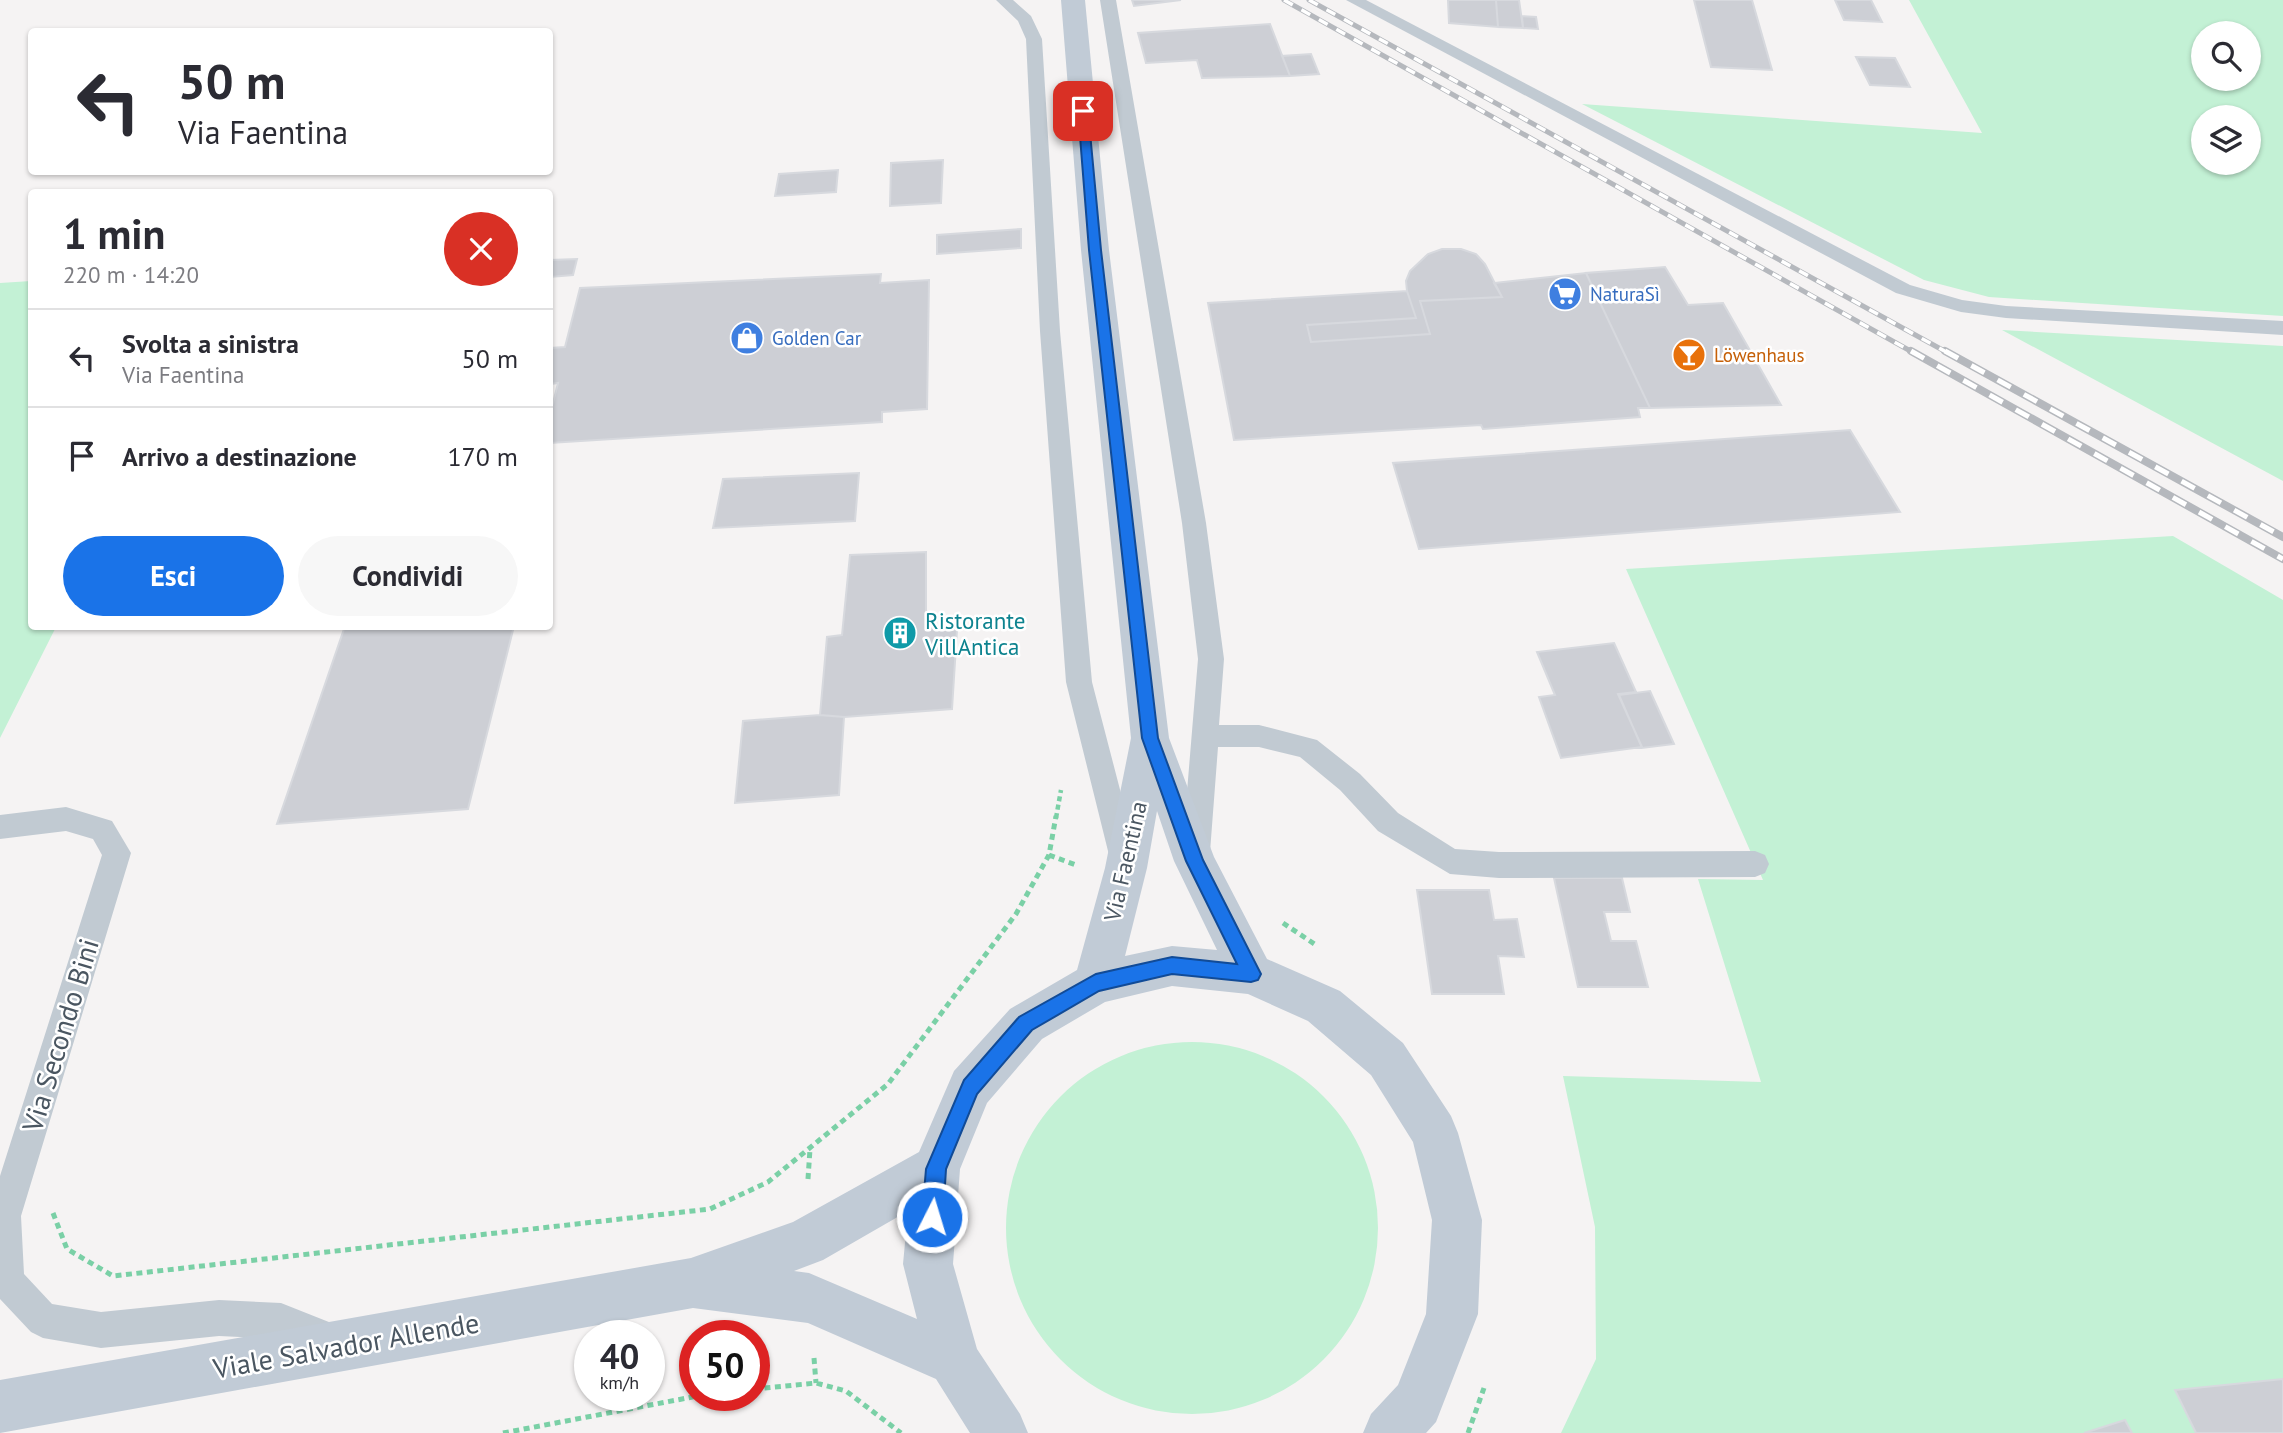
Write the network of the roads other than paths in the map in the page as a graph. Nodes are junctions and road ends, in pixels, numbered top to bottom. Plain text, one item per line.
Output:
1 (1004, 0) edge
2 (1073, 0) edge
3 (1108, 0) edge
4 (1354, 0) edge
5 (2283, 328) edge
6 (1205, 736) junction
7 (1150, 738) junction
8 (0, 827) edge
9 (1195, 861) junction
10 (1755, 864) dead end
11 (1126, 869) junction
12 (1251, 974) junction
13 (1096, 983) junction
14 (936, 1169) junction
15 (691, 1283) junction
16 (346, 1345) junction
17 (954, 1362) junction
18 (0, 1407) edge
19 (1001, 1433) edge
20 (1390, 1433) edge

1 - 11 lane
2 - 7 main road, Via Faentina
3 - 6 lane
4 - 5 lane
6 - 9 lane
6 - 10 lane
7 - 9 main road, Via Faentina
7 - 11 main road, Via Faentina
8 - 16 lane, Via Secondo Bini
9 - 12 main road, Via Faentina
11 - 13 main road, Via Faentina
12 - 13 main road
12 - 20 main road
13 - 14 main road
14 - 15 main road, Viale Salvador Allende
14 - 17 main road
15 - 16 main road, Viale Salvador Allende
15 - 17 main road, Viale Salvador Allende
16 - 18 main road, Viale Salvador Allende
17 - 19 main road

